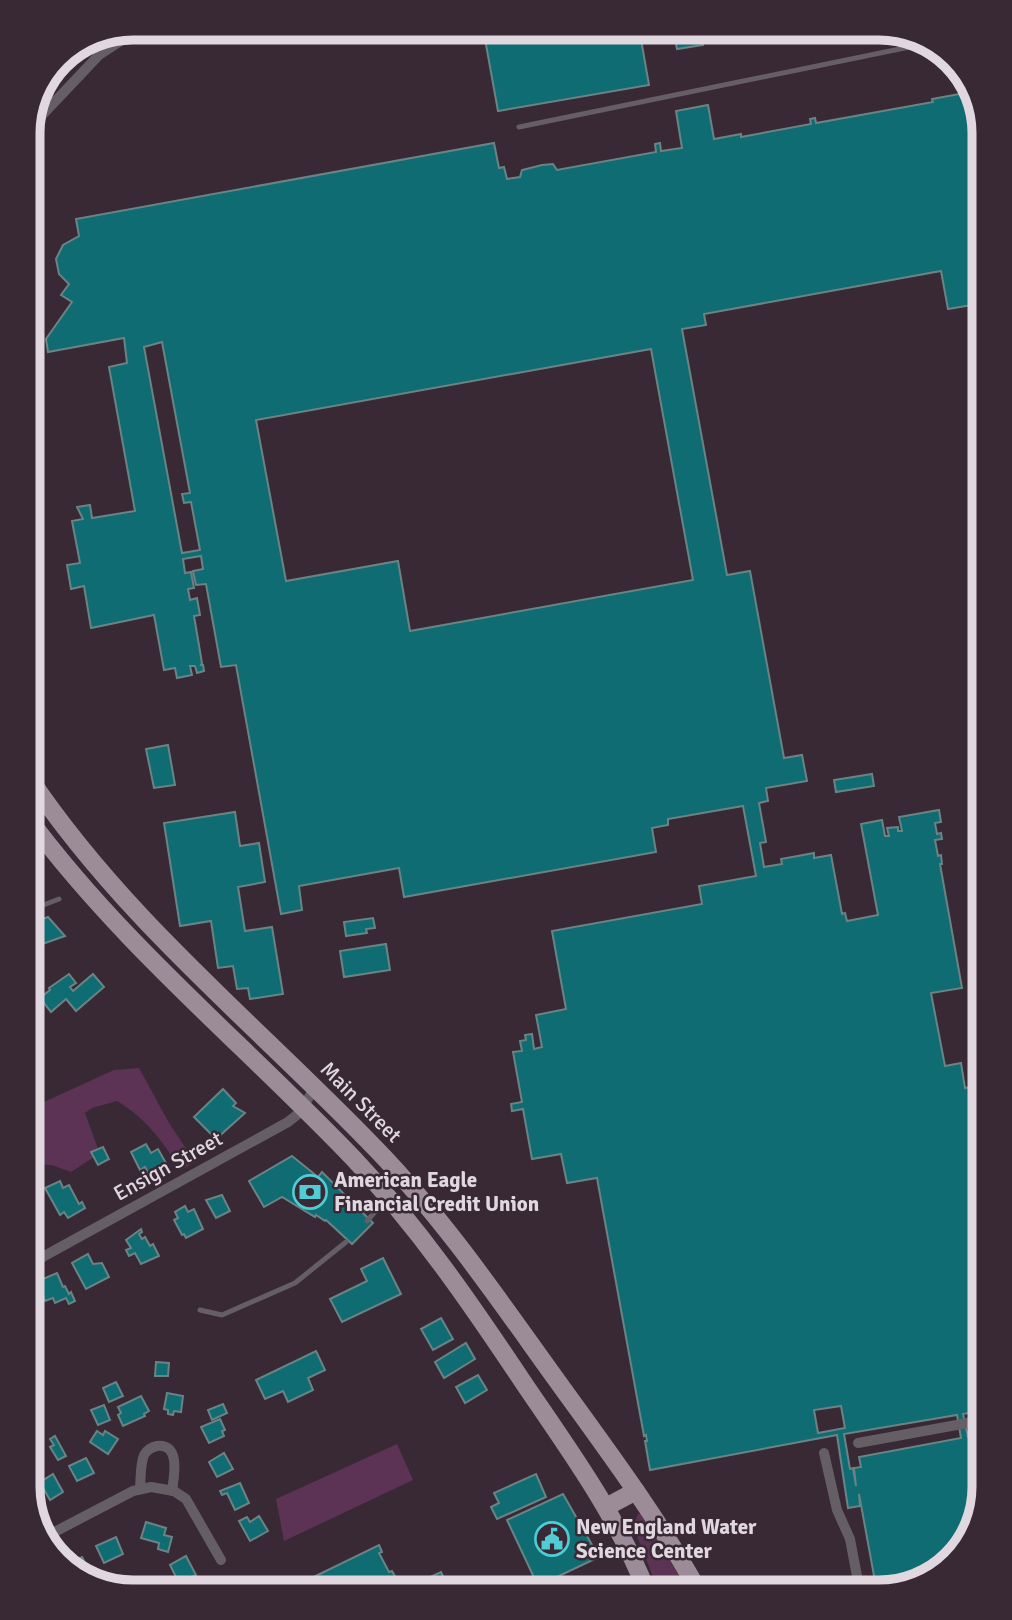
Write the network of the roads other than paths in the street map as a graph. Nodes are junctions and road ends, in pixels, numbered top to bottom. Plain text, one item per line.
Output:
1 (120, 42) edge
2 (912, 46) edge
3 (42, 115) edge
4 (519, 127) dead end
5 (40, 792) edge
6 (40, 839) edge
7 (59, 899) dead end
8 (40, 906) edge
9 (315, 1088) junction
10 (302, 1108) junction
11 (388, 1197) junction
12 (434, 1213) junction
13 (367, 1221) dead end
14 (415, 1228) junction
15 (346, 1242) dead end
16 (40, 1258) edge
17 (200, 1310) dead end
18 (972, 1422) edge
19 (858, 1443) dead end
20 (824, 1453) dead end
21 (140, 1488) junction
22 (172, 1491) junction
23 (636, 1491) junction
24 (606, 1507) junction
25 (53, 1533) edge
26 (221, 1560) dead end
27 (642, 1580) edge
28 (692, 1580) edge
29 (858, 1580) edge

1 - 3 street
2 - 4 lane
5 - 9 main road, Main Street
6 - 10 main road
7 - 8 lane
9 - 10 street, Ensign Street
9 - 12 main road, Main Street
10 - 11 main road
10 - 16 street, Ensign Street
11 - 13 lane
11 - 14 main road
12 - 14 main road
12 - 23 main road, Main Street
14 - 24 main road
15 - 17 lane
18 - 19 street
20 - 29 street
21 - 22 street
21 - 22 street
21 - 25 street
22 - 26 street
23 - 24 main road
23 - 28 main road, Main Street
24 - 27 main road

